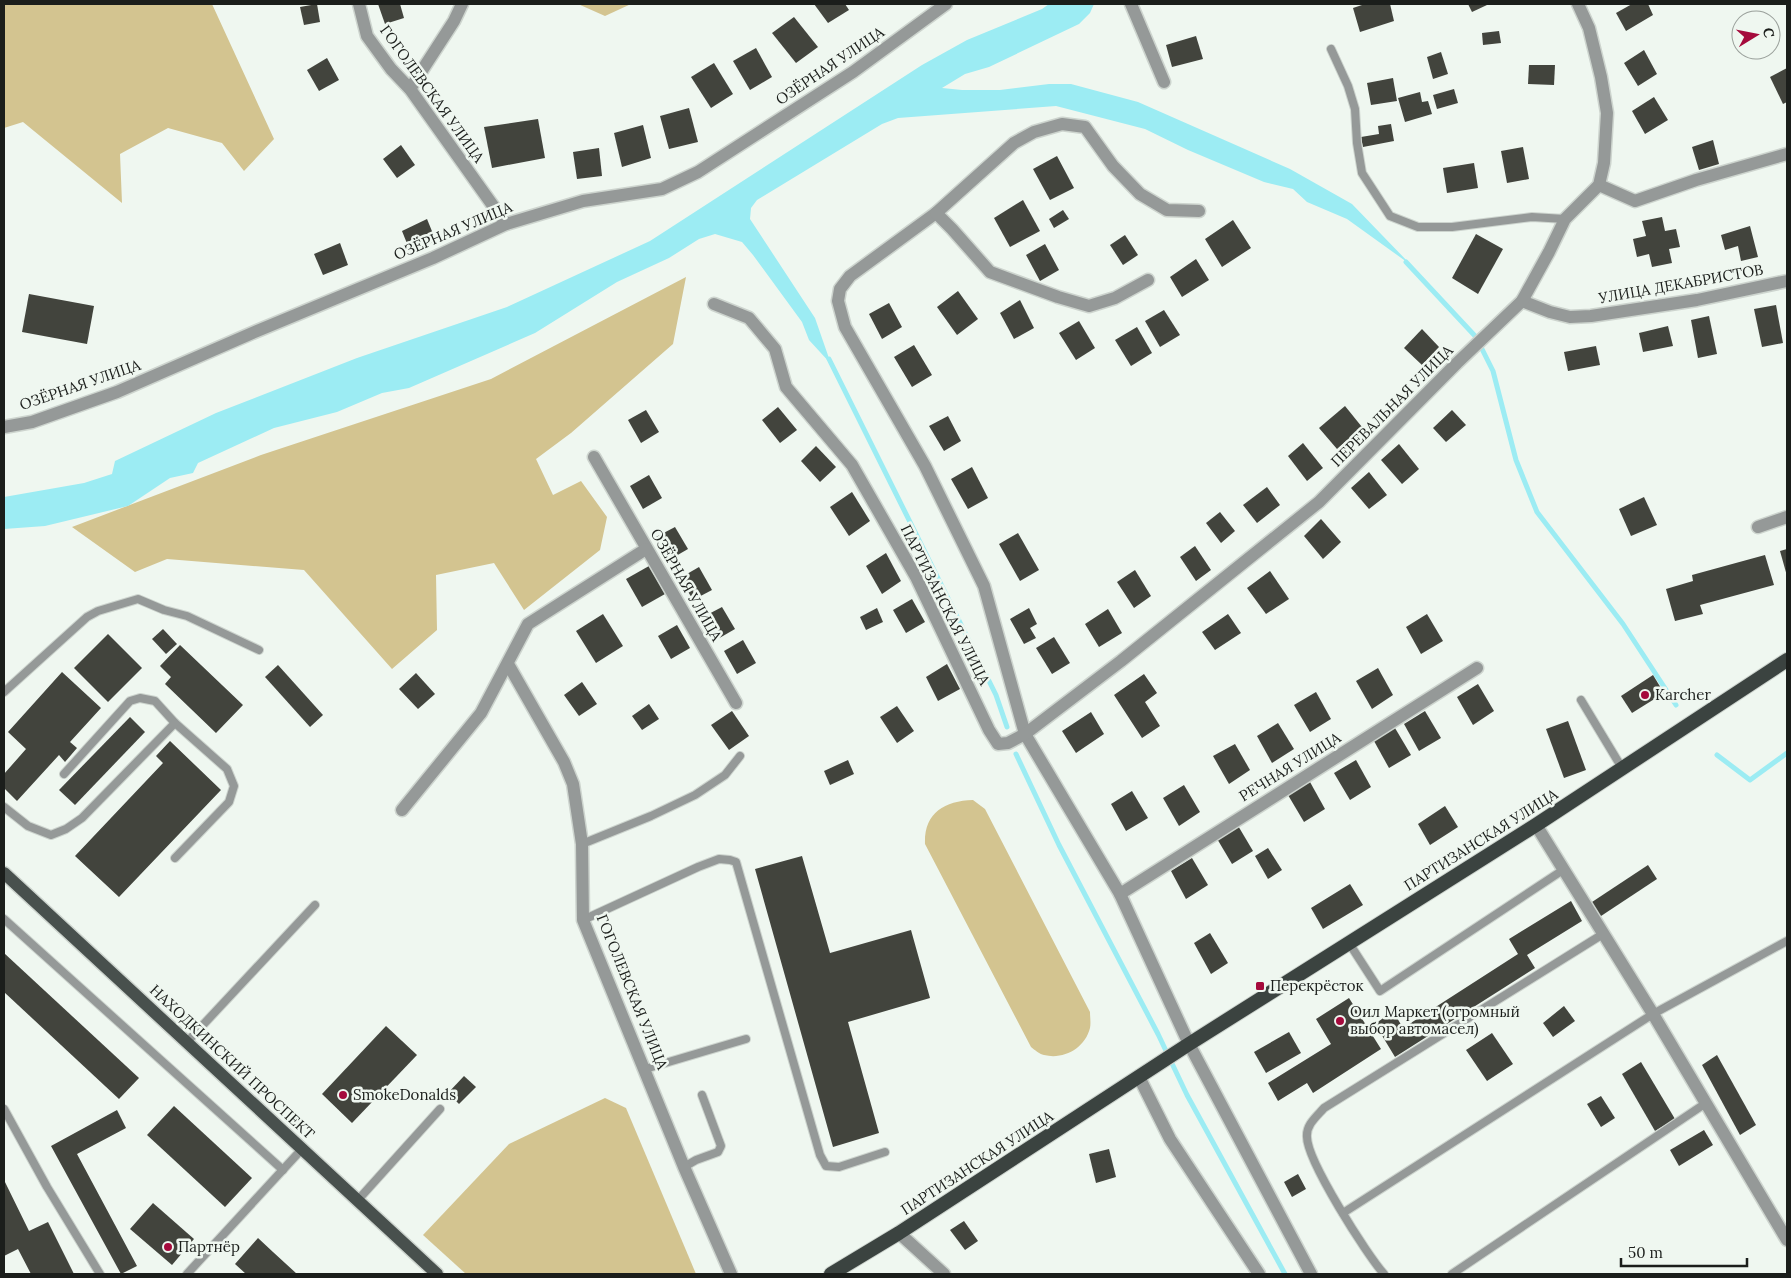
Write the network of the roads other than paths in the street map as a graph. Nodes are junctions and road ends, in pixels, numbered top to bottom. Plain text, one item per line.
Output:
1 (359, 4) edge
2 (462, 4) edge
3 (946, 4) edge
4 (1131, 4) edge
5 (1578, 4) edge
6 (1331, 49) dead end
7 (1164, 82) dead end
8 (410, 89) junction
9 (1787, 154) edge
10 (1599, 185) junction
11 (1199, 211) dead end
12 (936, 213) junction
13 (1564, 219) junction
14 (506, 224) junction
15 (1148, 280) dead end
16 (1787, 281) edge
17 (1522, 301) junction
18 (714, 304) dead end
19 (4, 427) edge
20 (594, 457) dead end
21 (1787, 517) edge
22 (1758, 527) dead end
23 (646, 549) junction
24 (259, 650) dead end
25 (1787, 660) edge
26 (508, 664) junction
27 (1477, 668) dead end
28 (4, 692) edge
29 (1581, 700) dead end
30 (736, 704) dead end
31 (175, 723) junction
32 (1025, 734) junction
33 (740, 756) dead end
34 (1622, 768) junction
35 (64, 774) dead end
36 (4, 807) edge
37 (402, 810) dead end
38 (1536, 826) junction
39 (582, 844) junction
40 (175, 858) dead end
41 (1563, 870) junction
42 (4, 873) edge
43 (1120, 894) junction
44 (315, 905) dead end
45 (4, 920) edge
46 (584, 920) junction
47 (1603, 934) junction
48 (1787, 941) edge
49 (1349, 943) junction
50 (1652, 1014) junction
51 (746, 1039) dead end
52 (188, 1042) junction
53 (1184, 1047) junction
54 (645, 1069) junction
55 (1144, 1074) junction
56 (702, 1095) dead end
57 (1706, 1103) junction
58 (4, 1108) edge
59 (440, 1109) dead end
60 (302, 1150) junction
61 (885, 1152) dead end
62 (684, 1167) junction
63 (283, 1170) junction
64 (357, 1201) junction
65 (1343, 1213) junction
66 (899, 1233) junction
67 (1787, 1240) edge
68 (100, 1274) edge
69 (187, 1274) edge
70 (437, 1274) edge
71 (731, 1274) edge
72 (831, 1274) edge
73 (944, 1274) edge
74 (1259, 1274) edge
75 (1311, 1274) edge
76 (1384, 1274) edge
77 (1452, 1274) edge

1 - 8 street, ГОГОЛЕВСКАЯ УЛИЦА
2 - 8 street
3 - 14 street, ОЗЁРНАЯ УЛИЦА
4 - 7 street
5 - 10 street
6 - 13 lane
8 - 14 street, ГОГОЛЕВСКАЯ УЛИЦА
9 - 10 street
10 - 13 street, ПЕРЕВАЛЬНАЯ УЛИЦА
11 - 12 street
12 - 15 street
12 - 32 street, ПАРТИЗАНСКАЯ УЛИЦА
13 - 17 street, ПЕРЕВАЛЬНАЯ УЛИЦА
14 - 19 street, ОЗЁРНАЯ УЛИЦА
16 - 17 street, УЛИЦА ДЕКАБРИСТОВ
17 - 32 street, ПЕРЕВАЛЬНАЯ УЛИЦА
18 - 32 street, ПАРТИЗАНСКАЯ УЛИЦА
20 - 23 street, ОЗЁРНАЯ УЛИЦА
21 - 22 street
23 - 26 street
23 - 30 street, ОЗЁРНАЯ УЛИЦА
24 - 28 lane
25 - 34 highway, ПАРТИЗАНСКАЯ УЛИЦА
26 - 37 street
26 - 39 street, ГОГОЛЕВСКАЯ УЛИЦА
27 - 43 street, РЕЧНАЯ УЛИЦА
29 - 34 lane
31 - 35 lane
31 - 36 lane
31 - 40 lane
32 - 43 street, ПАРТИЗАНСКАЯ УЛИЦА
33 - 39 lane
34 - 38 highway, ПАРТИЗАНСКАЯ УЛИЦА
38 - 41 street
38 - 49 highway, ПАРТИЗАНСКАЯ УЛИЦА
39 - 46 street, ГОГОЛЕВСКАЯ УЛИЦА
41 - 47 street
41 - 49 lane
42 - 52 main road, НАХОДКИНСКИЙ ПРОСПЕКТ
43 - 53 street, ПАРТИЗАНСКАЯ УЛИЦА
44 - 52 lane
45 - 63 lane
46 - 54 street, ГОГОЛЕВСКАЯ УЛИЦА
46 - 61 lane
47 - 50 street
47 - 65 lane
48 - 50 lane
49 - 53 highway, ПАРТИЗАНСКАЯ УЛИЦА
50 - 57 street
50 - 65 lane
51 - 54 lane
52 - 60 main road, НАХОДКИНСКИЙ ПРОСПЕКТ
53 - 55 highway, ПАРТИЗАНСКАЯ УЛИЦА
53 - 75 street, ПАРТИЗАНСКАЯ УЛИЦА
54 - 62 street, ГОГОЛЕВСКАЯ УЛИЦА
55 - 66 highway, ПАРТИЗАНСКАЯ УЛИЦА
55 - 74 street
56 - 62 lane
57 - 67 street
57 - 77 lane
58 - 68 lane
59 - 64 lane
60 - 63 lane
60 - 64 main road, НАХОДКИНСКИЙ ПРОСПЕКТ
62 - 71 street, ГОГОЛЕВСКАЯ УЛИЦА
63 - 69 lane
64 - 70 main road, НАХОДКИНСКИЙ ПРОСПЕКТ
65 - 76 lane
66 - 72 highway, ПАРТИЗАНСКАЯ УЛИЦА
66 - 73 street

